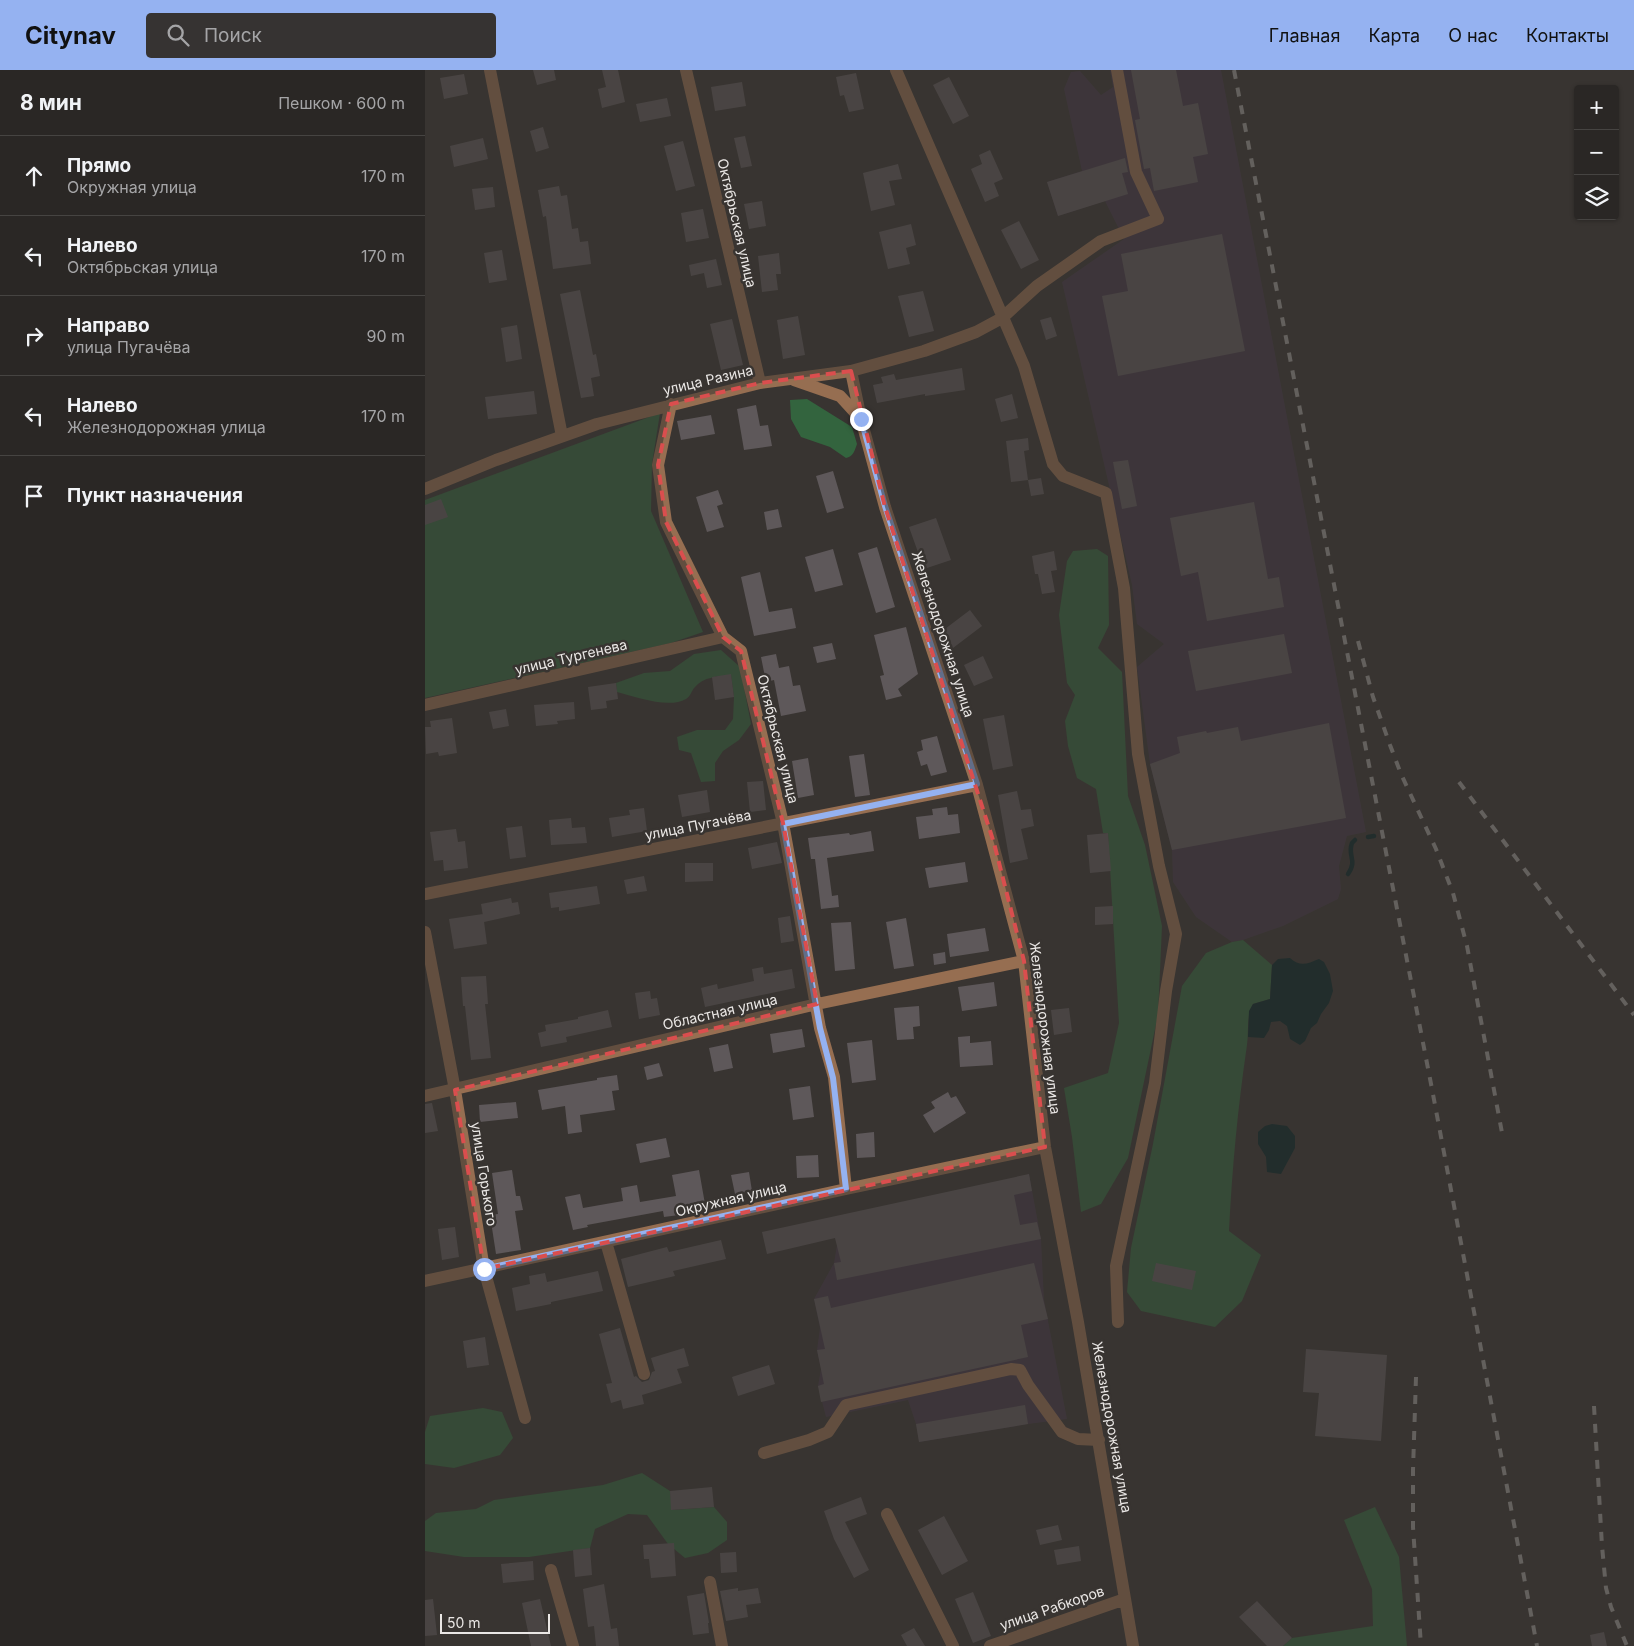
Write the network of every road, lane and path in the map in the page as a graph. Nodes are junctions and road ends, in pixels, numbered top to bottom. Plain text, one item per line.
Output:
1 (490, 70) edge
2 (686, 70) edge
3 (895, 70) edge
4 (1117, 70) edge
5 (1002, 318) junction
6 (851, 371) junction
7 (791, 379) junction
8 (760, 383) junction
9 (671, 404) junction
10 (861, 419) junction
11 (562, 436) junction
12 (425, 489) edge
13 (723, 637) junction
14 (425, 705) edge
15 (977, 784) junction
16 (783, 824) junction
17 (425, 894) edge
18 (425, 932) edge
19 (1023, 961) junction
20 (817, 1004) junction
21 (455, 1090) junction
22 (425, 1096) edge
23 (1045, 1147) junction
24 (846, 1189) junction
25 (606, 1242) junction
26 (484, 1269) junction
27 (425, 1282) edge
28 (1119, 1322) dead end
29 (644, 1374) dead end
30 (525, 1418) dead end
31 (1099, 1440) junction
32 (764, 1453) dead end
33 (887, 1514) dead end
34 (551, 1570) dead end
35 (711, 1582) dead end
36 (1125, 1599) junction
37 (573, 1646) edge
38 (722, 1646) edge
39 (953, 1646) edge
40 (990, 1646) edge
41 (1133, 1646) edge

1 - 11 street
2 - 8 street, Октябрьская улица
3 - 5 street
4 - 5 street, улица Разина
5 - 6 street, улица Разина
5 - 28 street
6 - 7 street, улица Разина
6 - 10 street, Железнодорожная улица
7 - 8 street, улица Разина
7 - 10 street
8 - 9 street, улица Разина
9 - 11 street, улица Разина
9 - 13 street, Октябрьская улица
10 - 15 street, Железнодорожная улица
11 - 12 street, улица Разина
13 - 14 street, улица Тургенева
13 - 16 street, Октябрьская улица
15 - 16 street, улица Пугачёва
15 - 19 street, Железнодорожная улица
16 - 17 street, улица Пугачёва
16 - 20 street, Октябрьская улица
18 - 21 street, улица Горького
19 - 20 street, Областная улица
19 - 23 street, Железнодорожная улица
20 - 21 street, Областная улица
20 - 24 street, Октябрьская улица
21 - 22 street, Областная улица
21 - 26 street, улица Горького
23 - 24 street, Окружная улица
23 - 31 street, Железнодорожная улица
24 - 25 street, Окружная улица
25 - 26 street, Окружная улица
25 - 29 street
26 - 27 street, Окружная улица
26 - 30 street, улица Горького
31 - 32 street
31 - 36 street, Железнодорожная улица
33 - 39 street
34 - 37 street
35 - 38 street
36 - 40 street, улица Рабкоров
36 - 41 street, Железнодорожная улица

